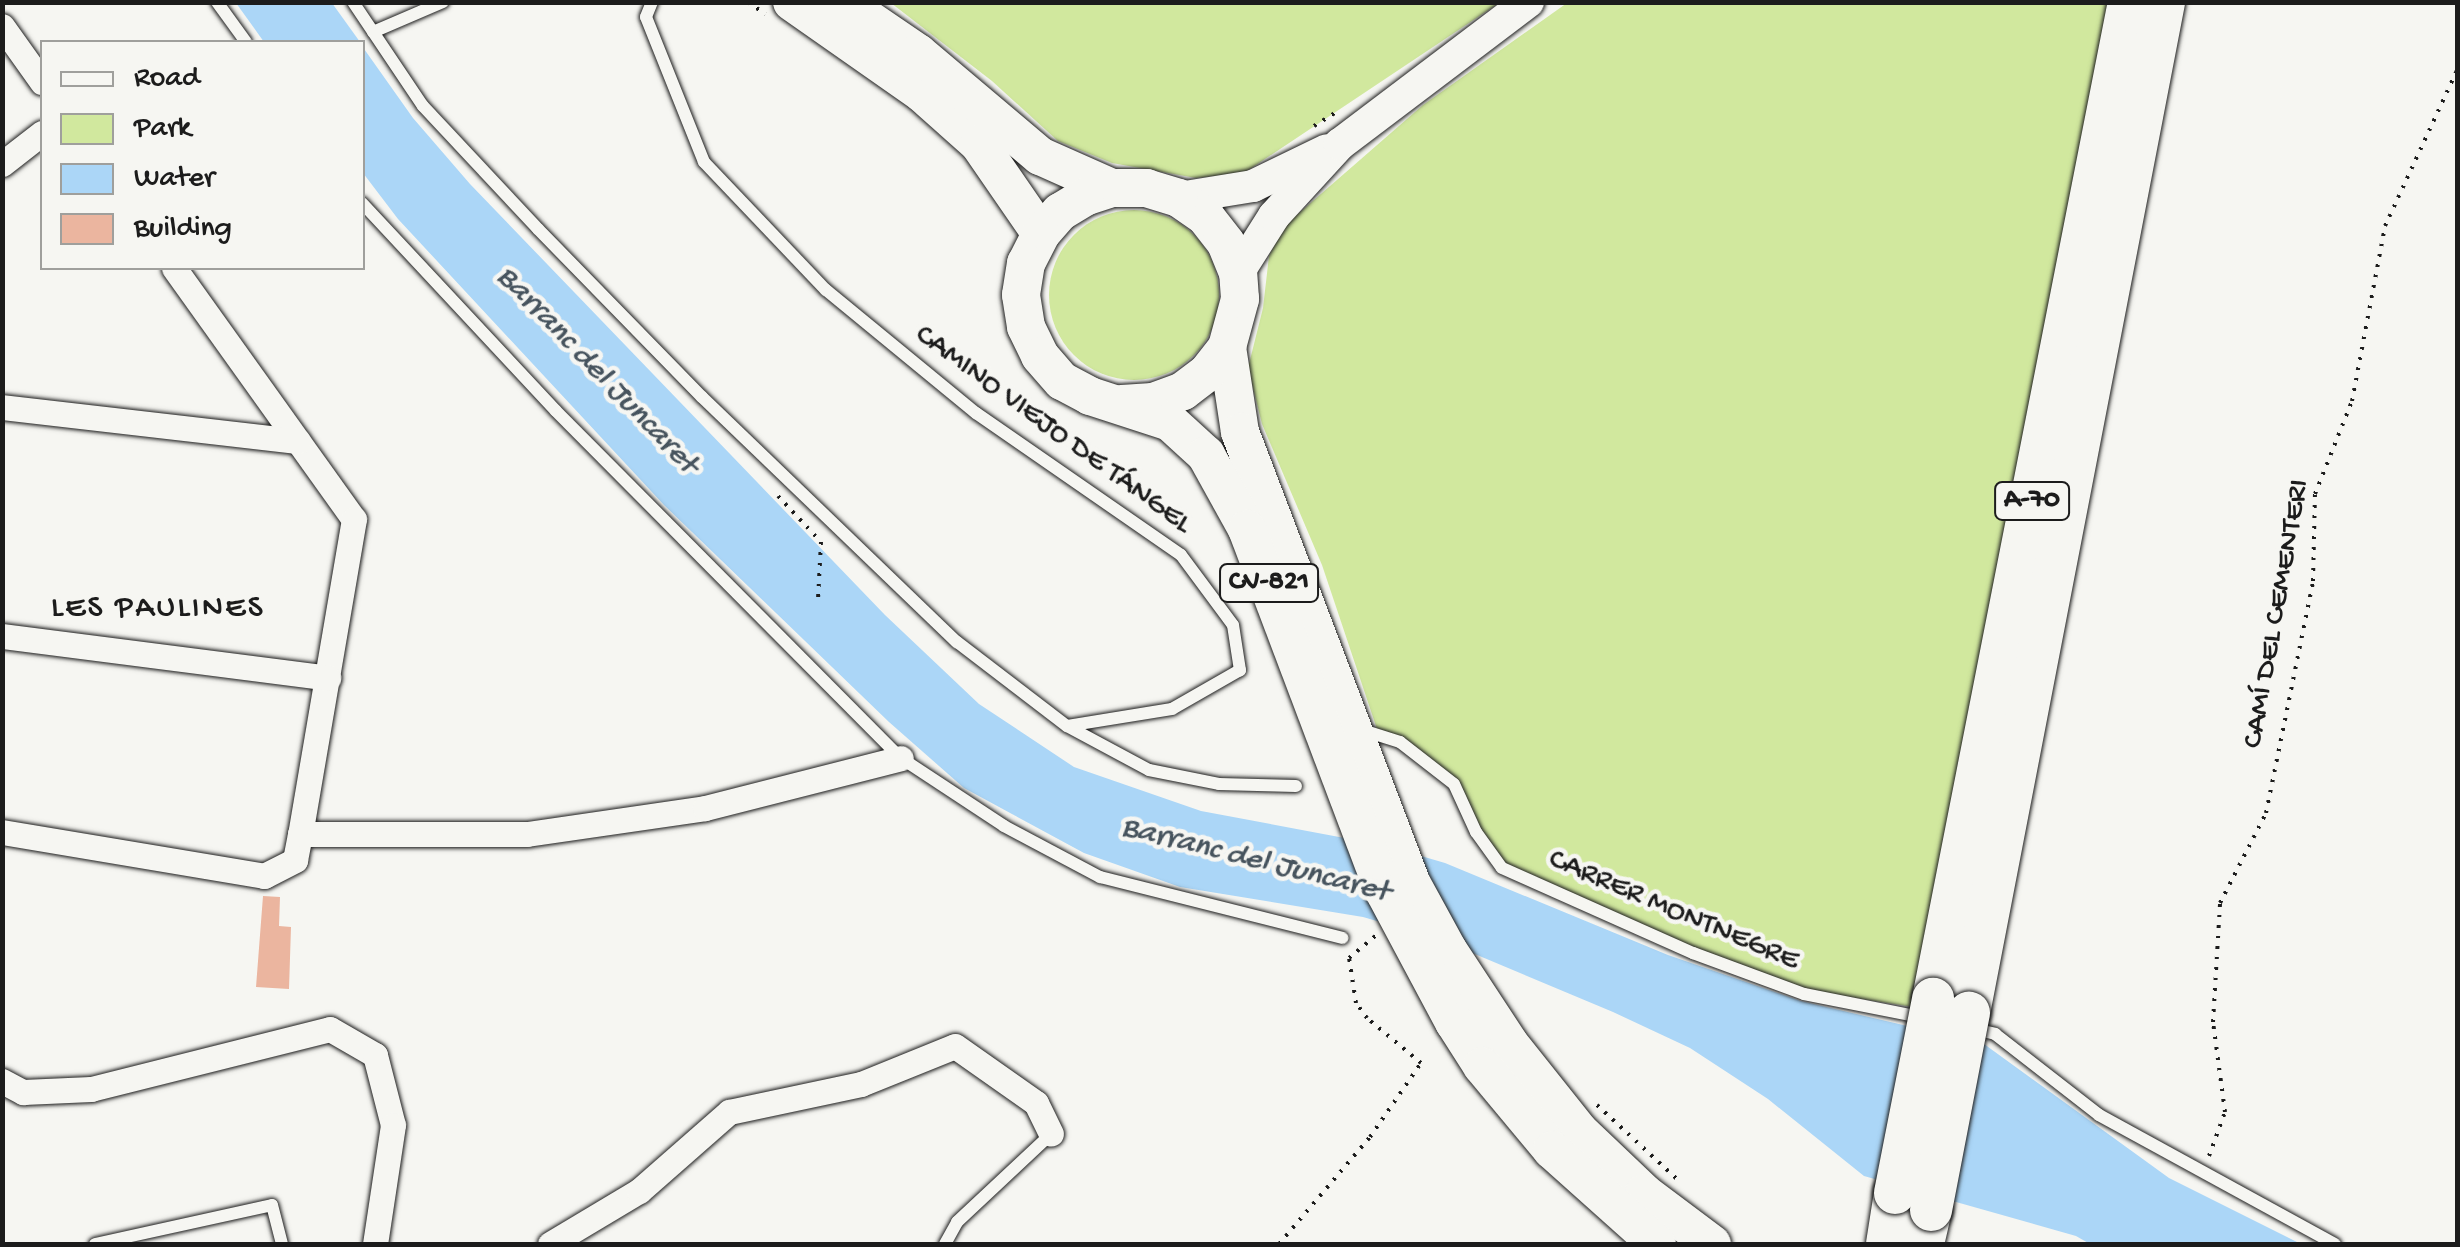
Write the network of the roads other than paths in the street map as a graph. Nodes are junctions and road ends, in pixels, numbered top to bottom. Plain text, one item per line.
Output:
1 (217, 2) edge
2 (354, 2) edge
3 (444, 2) edge
4 (652, 2) edge
5 (792, 2) edge
6 (843, 2) edge
7 (1528, 2) edge
8 (2129, 2) edge
9 (2164, 2) edge
10 (2, 26) edge
11 (373, 32) junction
12 (245, 40) edge
13 (40, 79) edge
14 (40, 135) edge
15 (1340, 144) junction
16 (2, 164) edge
17 (1112, 188) junction
18 (1180, 198) junction
19 (365, 206) edge
20 (1041, 234) junction
21 (175, 270) edge
22 (1238, 274) junction
23 (1227, 347) junction
24 (1122, 404) junction
25 (2, 407) edge
26 (298, 442) junction
27 (2, 636) edge
28 (328, 678) junction
29 (1066, 726) junction
30 (1353, 727) junction
31 (900, 758) junction
32 (1296, 786) dead end
33 (1367, 807) junction
34 (2, 832) edge
35 (300, 834) junction
36 (1342, 938) dead end
37 (1949, 1014) junction
38 (2, 1081) edge
39 (1050, 1134) joint
40 (1917, 1216) edge
41 (94, 1244) edge
42 (282, 1244) edge
43 (375, 1244) edge
44 (550, 1244) edge
45 (945, 1244) edge
46 (1657, 1244) edge
47 (1712, 1244) edge
48 (1886, 1244) edge
49 (2335, 1244) edge

1 - 12 lane
2 - 11 lane
3 - 11 lane
4 - 29 lane, CAMINO VIEJO DE TÁNGEL
5 - 20 main road
6 - 17 main road, CV-821
7 - 15 main road, CV-821
8 - 37 highway, A-70
9 - 37 highway, A-70
10 - 13 street
11 - 29 lane
14 - 16 street
15 - 18 main road, CV-821
15 - 22 main road, CV-821
17 - 18 main road, CV-821
17 - 20 main road, CV-821
18 - 22 main road, CV-821
19 - 31 lane
20 - 24 main road, CV-821
21 - 26 street
22 - 23 main road, CV-821
23 - 24 main road, CV-821
23 - 30 main road, CV-821
24 - 33 main road, CV-821
25 - 26 street
26 - 28 street
27 - 28 street
28 - 35 street
29 - 32 lane
30 - 33 main road, CV-821
30 - 37 lane, CARRER MONTNEGRE
31 - 35 street
31 - 36 lane
33 - 46 main road, CV-821
33 - 47 main road, CV-821
34 - 35 street
37 - 40 highway, A-70, bridge
37 - 49 lane, CARRER MONTNEGRE
38 - 43 street
39 - 44 street
39 - 45 lane
40 - 48 highway, A-70
41 - 42 lane

